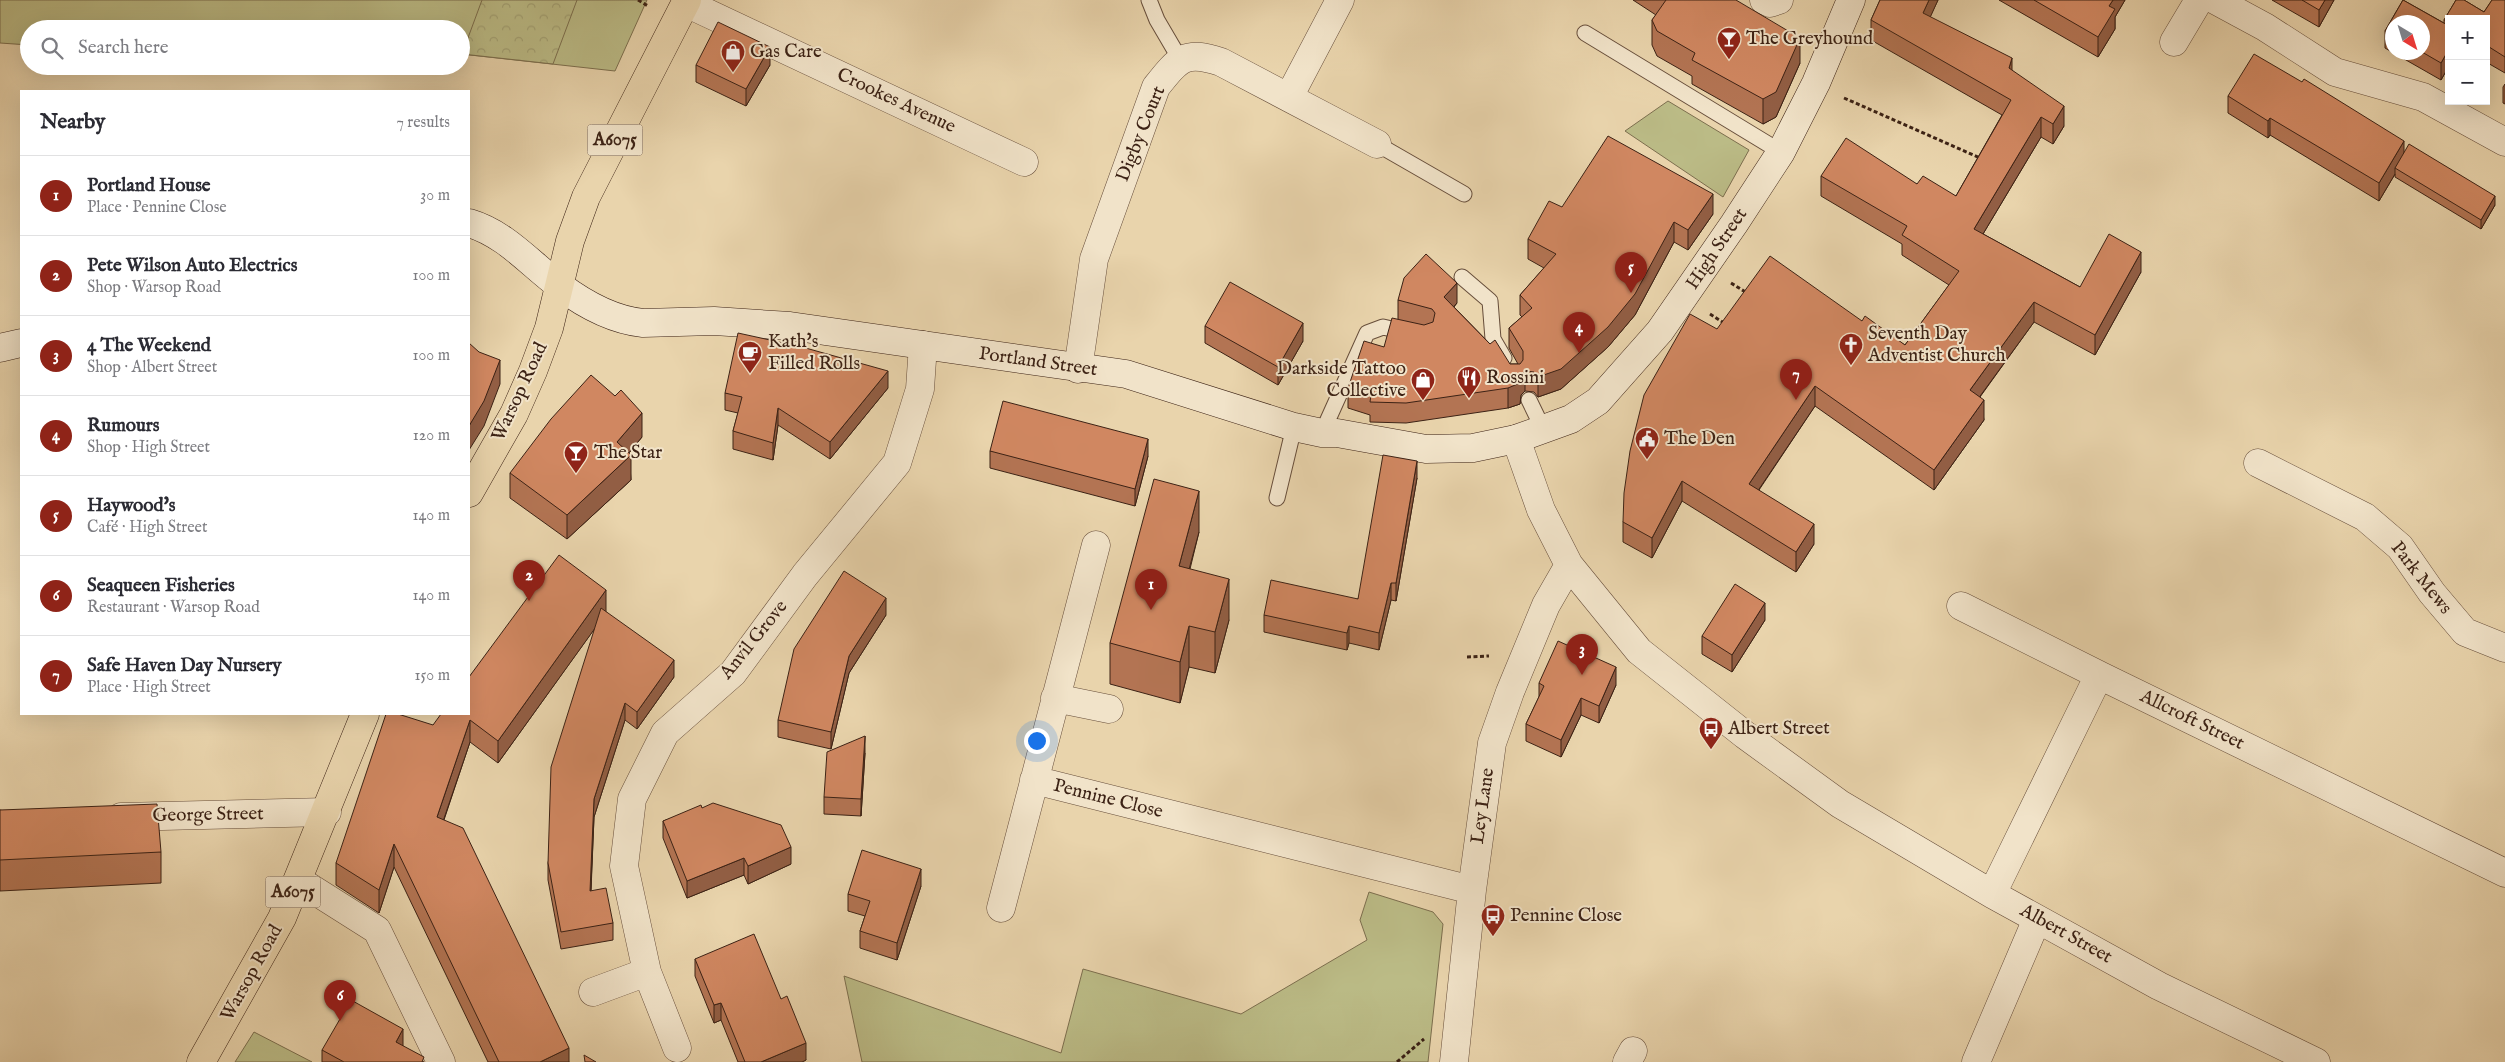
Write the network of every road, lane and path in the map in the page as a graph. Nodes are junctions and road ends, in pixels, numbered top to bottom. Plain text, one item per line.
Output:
1 (1149, 0) edge
2 (1340, 0) edge
3 (1764, 0) edge
4 (1779, 0) edge
5 (2199, 0) edge
6 (2215, 0) edge
7 (686, 1) edge
8 (1845, 2) edge
9 (1585, 33) dead end
10 (2174, 42) dead end
11 (1181, 61) junction
12 (1836, 94) dead end
13 (1289, 97) junction
14 (2505, 142) edge
15 (1378, 144) joint
16 (1781, 152) junction
17 (1987, 161) edge
18 (1024, 162) dead end
19 (1464, 194) dead end
20 (470, 222) edge
21 (1462, 277) dead end
22 (560, 286) junction
23 (1685, 297) junction
24 (1732, 328) edge
25 (1426, 336) edge
26 (20, 343) edge
27 (923, 345) junction
28 (0, 348) edge
29 (1078, 369) junction
30 (1511, 369) edge
31 (1529, 400) dead end
32 (1294, 427) junction
33 (1543, 428) junction
34 (1322, 433) junction
35 (1516, 439) junction
36 (2258, 463) dead end
37 (470, 491) edge
38 (1276, 498) dead end
39 (1096, 545) dead end
40 (1569, 565) junction
41 (1960, 606) dead end
42 (2505, 648) edge
43 (1498, 656) dead end
44 (1467, 657) dead end
45 (2099, 675) junction
46 (1056, 698) junction
47 (1109, 709) dead end
48 (365, 715) edge
49 (1034, 780) junction
50 (327, 812) junction
51 (99, 817) edge
52 (2505, 873) edge
53 (298, 880) junction
54 (1472, 890) junction
55 (1992, 894) junction
56 (1001, 908) dead end
57 (2037, 919) junction
58 (647, 972) junction
59 (593, 992) dead end
60 (1424, 1038) dead end
61 (678, 1048) dead end
62 (201, 1062) edge
63 (441, 1062) edge
64 (1397, 1062) edge
65 (1454, 1062) edge
66 (1976, 1062) edge
67 (2316, 1062) edge

1 - 11 lane
2 - 13 street
3 - 4 street
5 - 10 street
6 - 14 street
7 - 18 street, Crookes Avenue
7 - 22 main road, A6075
8 - 16 street, High Street
9 - 16 lane
11 - 13 street
11 - 29 street, Digby Court
12 - 17 path
13 - 15 street
15 - 19 lane
16 - 23 street, High Street
20 - 22 street, Portland Street
21 - 30 lane
22 - 27 street, Portland Street
22 - 37 main road, Warsop Road / A6075
23 - 24 path
23 - 33 street, High Street
25 - 34 lane
26 - 28 street
27 - 29 street, Portland Street
27 - 58 street, Anvil Grove
29 - 32 street, Portland Street
31 - 33 lane
32 - 34 street, Portland Street
32 - 38 lane
33 - 35 street, High Street
34 - 35 street, Portland Street
35 - 40 street, Albert Street
36 - 42 street, Park Mews
39 - 46 street, Pennine Close
40 - 54 street, Ley Lane
40 - 55 street, Albert Street
41 - 45 street, Allcroft Street
43 - 44 path
45 - 52 street, Allcroft Street
45 - 55 street
46 - 47 street
46 - 49 street, Pennine Close
48 - 50 main road, Warsop Road / A6075
49 - 54 street, Pennine Close
49 - 56 street, Pennine Close
50 - 51 street, George Street
50 - 53 main road, Warsop Road / A6075
53 - 62 main road, Warsop Road / A6075
53 - 63 street
54 - 65 street, Ley Lane
55 - 57 street, Albert Street
57 - 66 street
57 - 67 street, Albert Street
58 - 59 street
58 - 61 street, Anvil Grove
60 - 64 path

